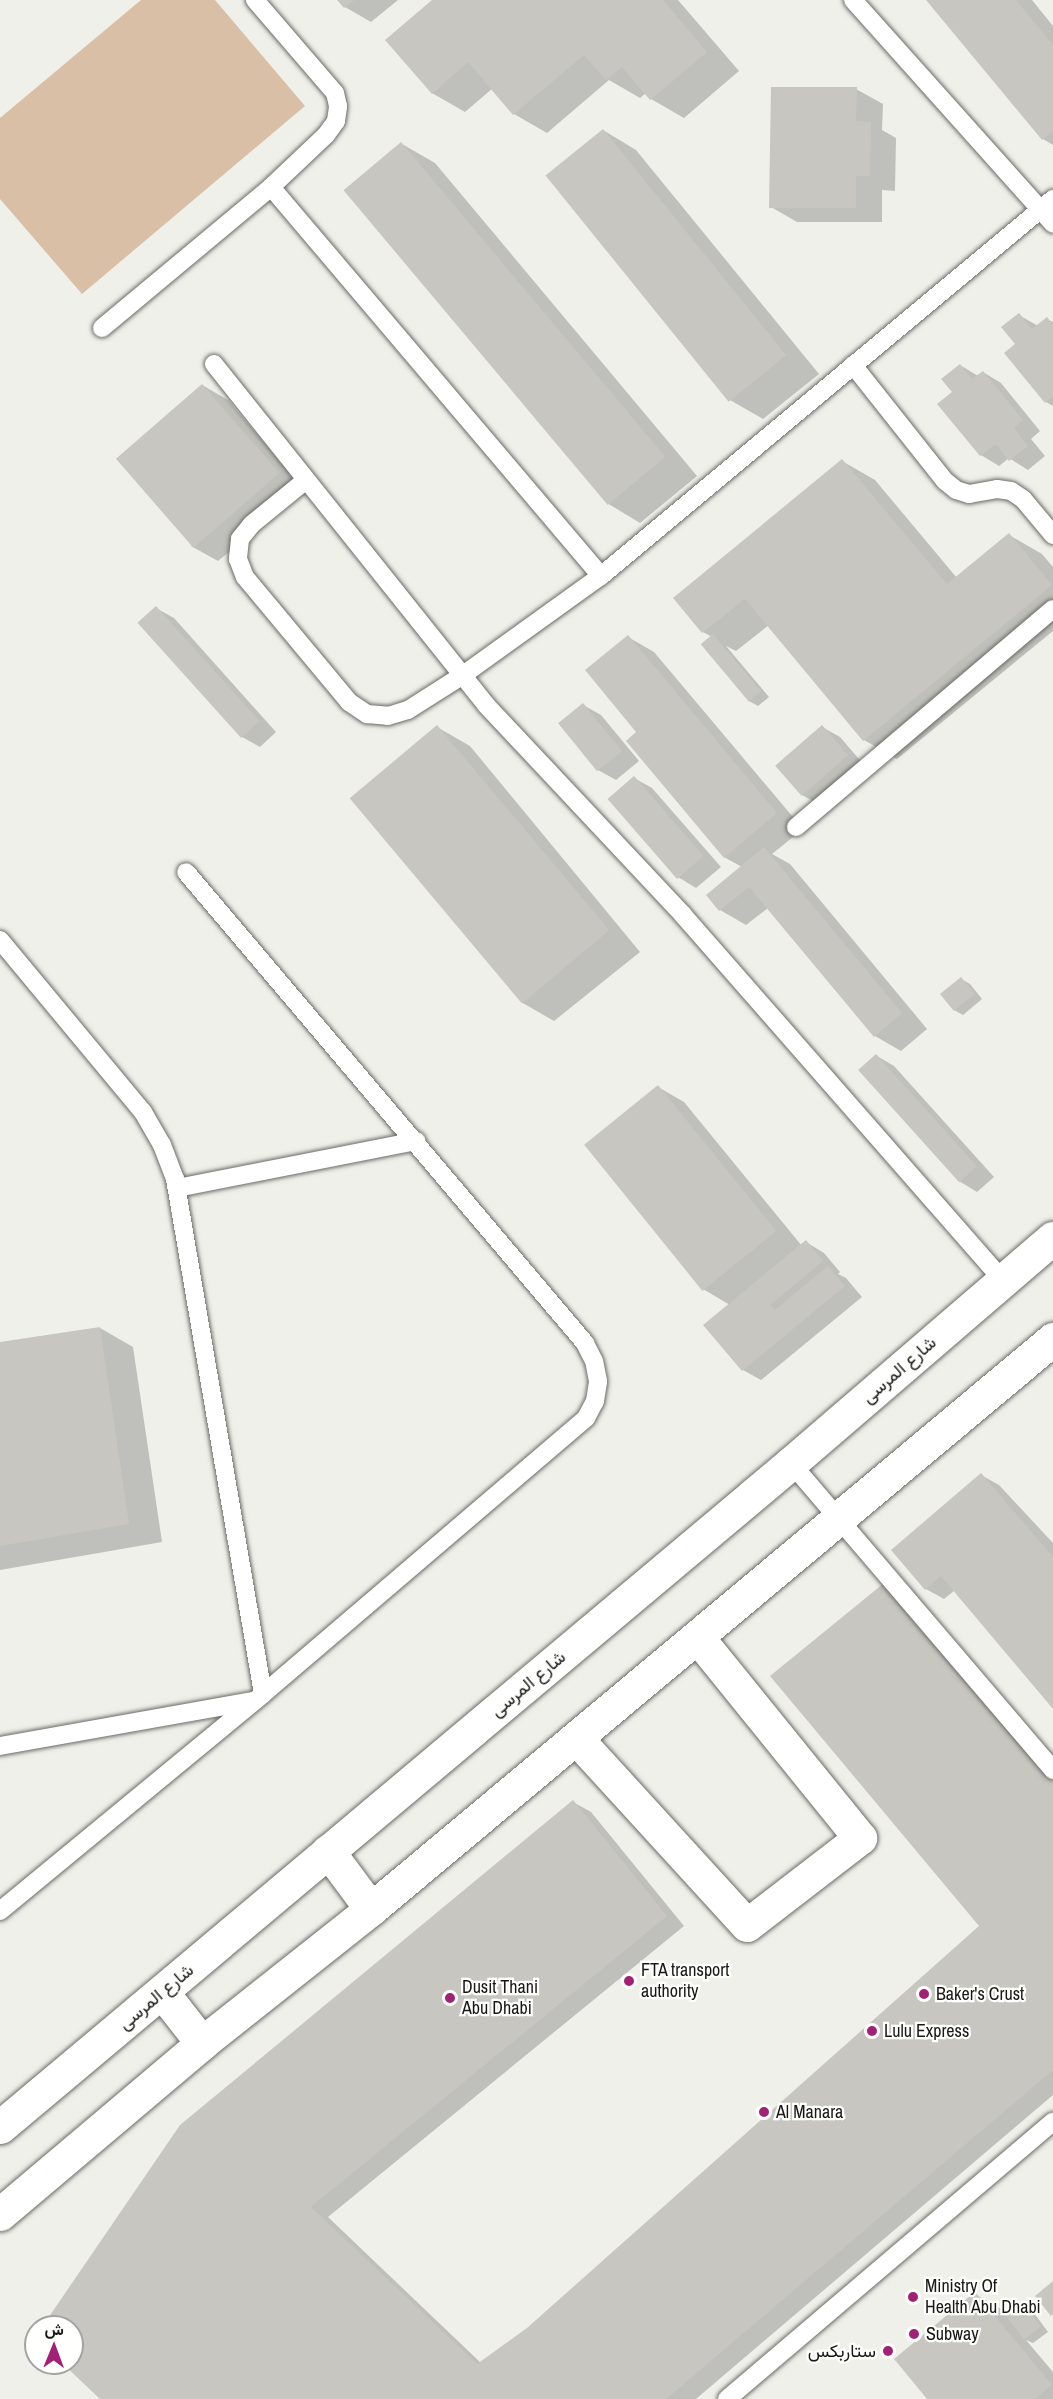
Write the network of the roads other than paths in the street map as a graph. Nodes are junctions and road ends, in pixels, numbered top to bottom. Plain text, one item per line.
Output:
1 (255, 0) edge
2 (853, 0) edge
3 (271, 187) junction
4 (1047, 204) edge
5 (1053, 224) edge
6 (102, 328) dead end
7 (214, 364) dead end
8 (853, 365) junction
9 (306, 480) junction
10 (1053, 535) edge
11 (601, 576) junction
12 (1053, 609) edge
13 (462, 675) junction
14 (796, 826) dead end
15 (186, 872) dead end
16 (0, 940) edge
17 (416, 1141) junction
18 (177, 1188) junction
19 (1053, 1238) edge
20 (1002, 1280) junction
21 (1053, 1339) edge
22 (791, 1463) junction
23 (839, 1519) junction
24 (697, 1637) junction
25 (259, 1697) junction
26 (576, 1738) junction
27 (0, 1746) edge
28 (1053, 1770) edge
29 (328, 1851) junction
30 (371, 1909) junction
31 (0, 1911) edge
32 (162, 1992) junction
33 (202, 2043) junction
34 (1053, 2122) edge
35 (0, 2127) edge
36 (0, 2214) edge
37 (727, 2399) edge

1 - 3 lane
2 - 4 lane
3 - 6 lane
3 - 11 lane
4 - 5 lane
4 - 8 lane
7 - 9 lane
8 - 10 lane
8 - 11 lane
9 - 13 lane
9 - 13 lane
11 - 13 lane
12 - 14 lane
13 - 20 lane
15 - 17 lane
16 - 18 lane
17 - 18 lane
17 - 25 lane
18 - 25 lane
19 - 20 street, شارع المرسى
20 - 22 street, شارع المرسى
21 - 23 street
22 - 23 lane
22 - 29 street, شارع المرسى
23 - 24 street
23 - 28 lane
24 - 26 street
24 - 26 street
25 - 27 lane
25 - 31 lane
26 - 30 street
29 - 30 street
29 - 32 street, شارع المرسى
30 - 33 street
32 - 33 street
32 - 35 street, شارع المرسى
33 - 36 street
34 - 37 lane

